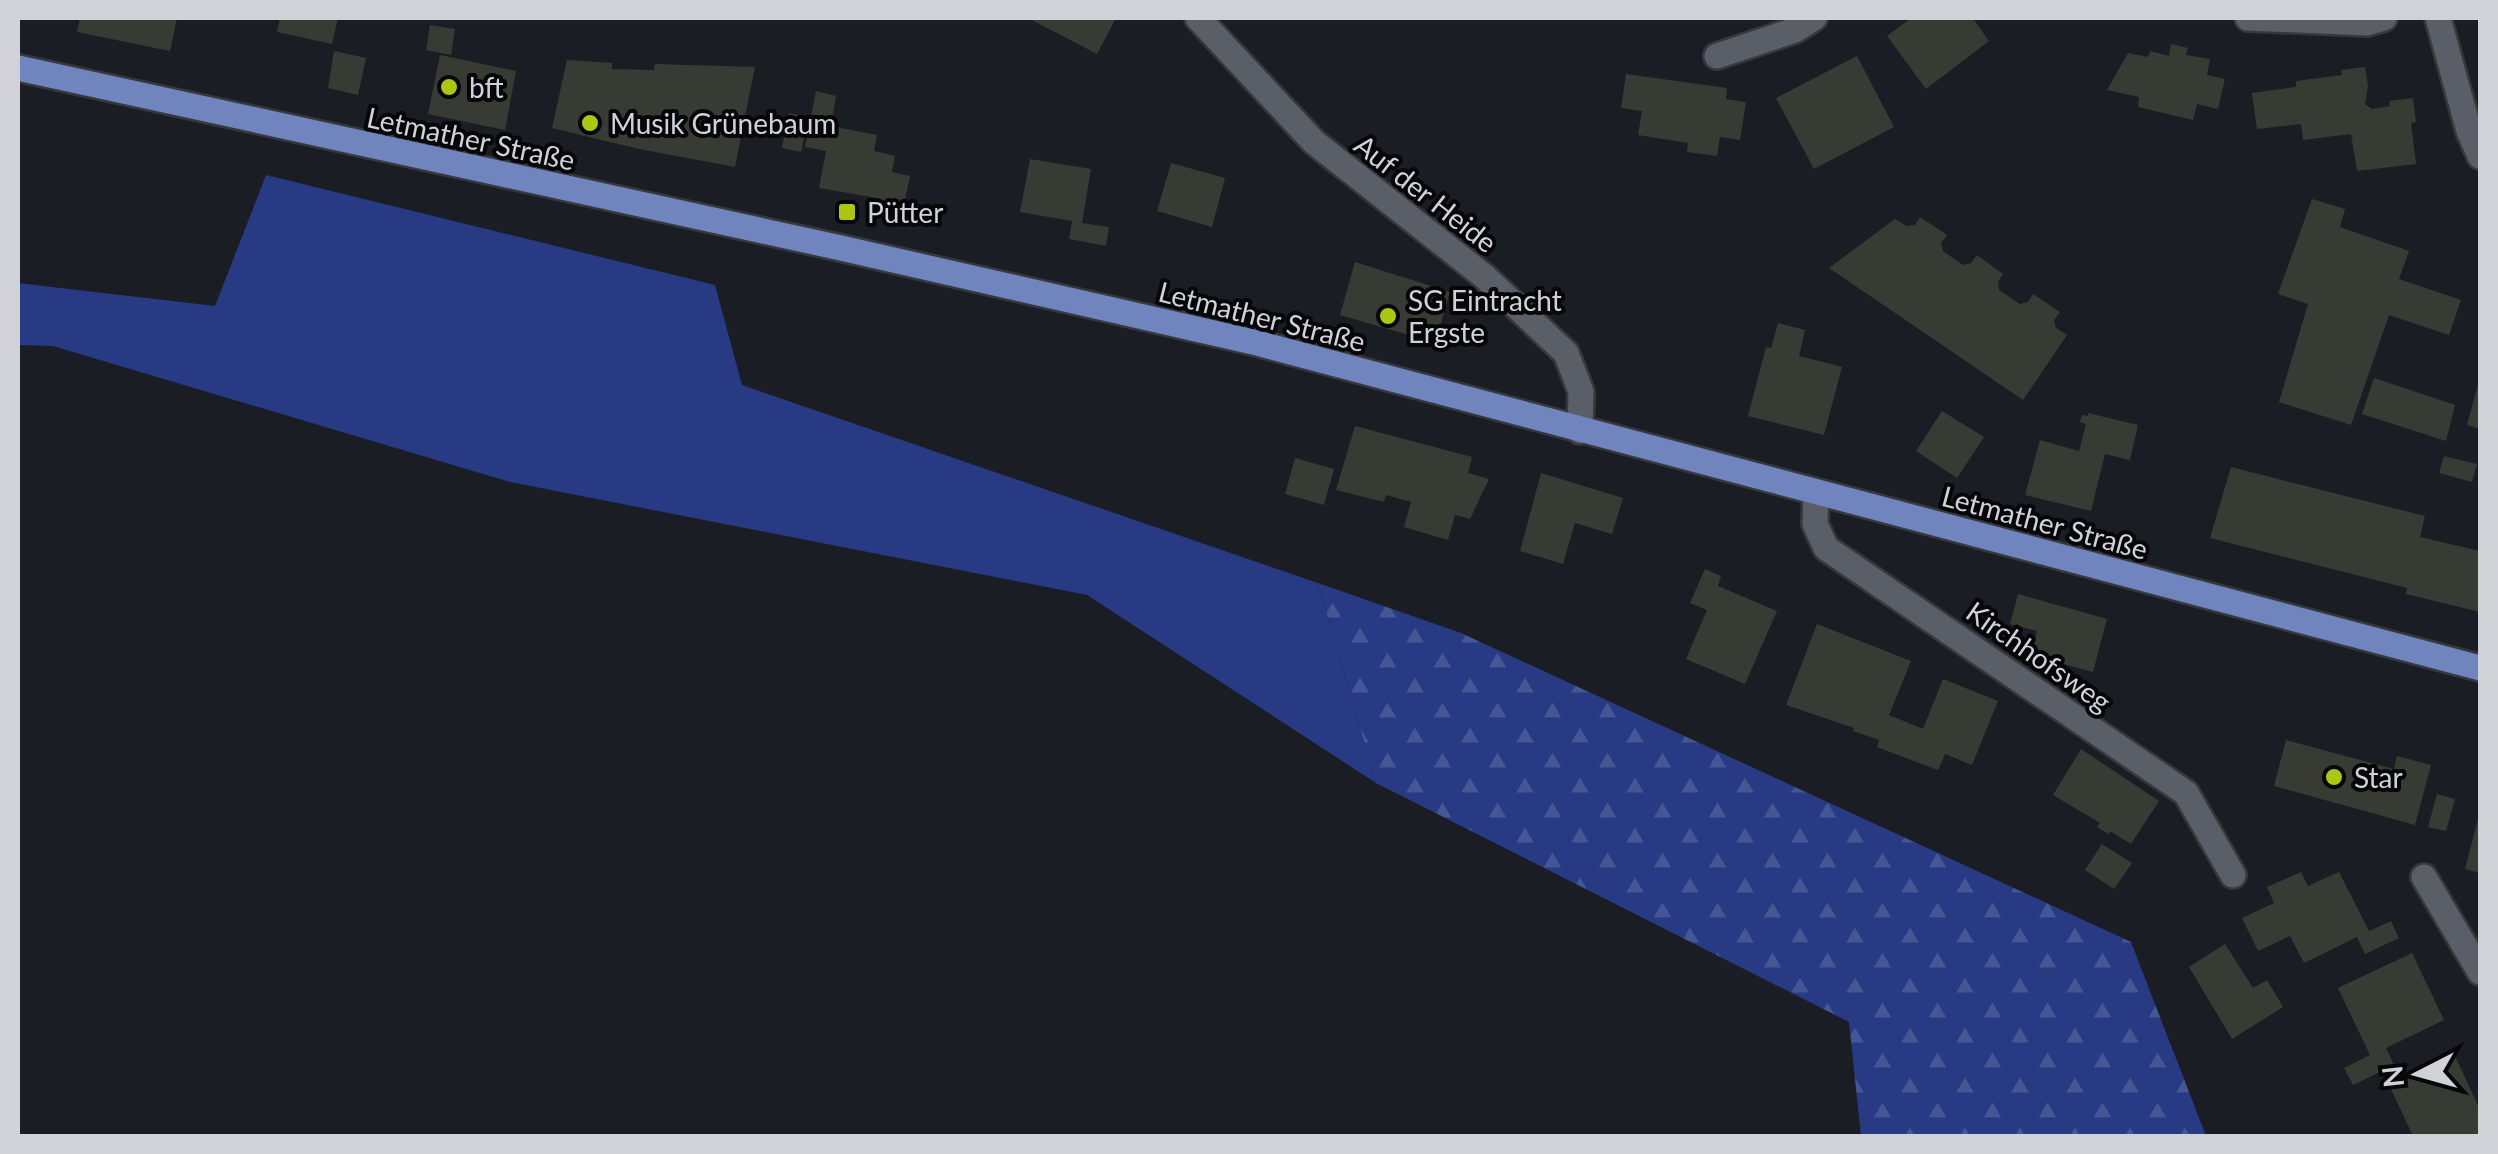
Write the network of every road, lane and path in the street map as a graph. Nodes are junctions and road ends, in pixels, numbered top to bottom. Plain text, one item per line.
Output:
1 (1198, 18) edge
2 (1814, 18) edge
3 (2248, 18) edge
4 (2384, 18) edge
5 (2438, 18) edge
6 (1717, 56) dead end
7 (18, 68) edge
8 (2480, 156) edge
9 (1580, 431) junction
10 (1816, 493) junction
11 (2480, 668) edge
12 (2233, 875) dead end
13 (2424, 877) dead end
14 (2480, 972) edge

1 - 9 street, Auf der Heide
2 - 6 street
3 - 4 street
5 - 8 street
7 - 9 main road, Letmather Straße
9 - 10 main road, Letmather Straße
10 - 11 main road, Letmather Straße
10 - 12 street, Kirchhofsweg
13 - 14 street

